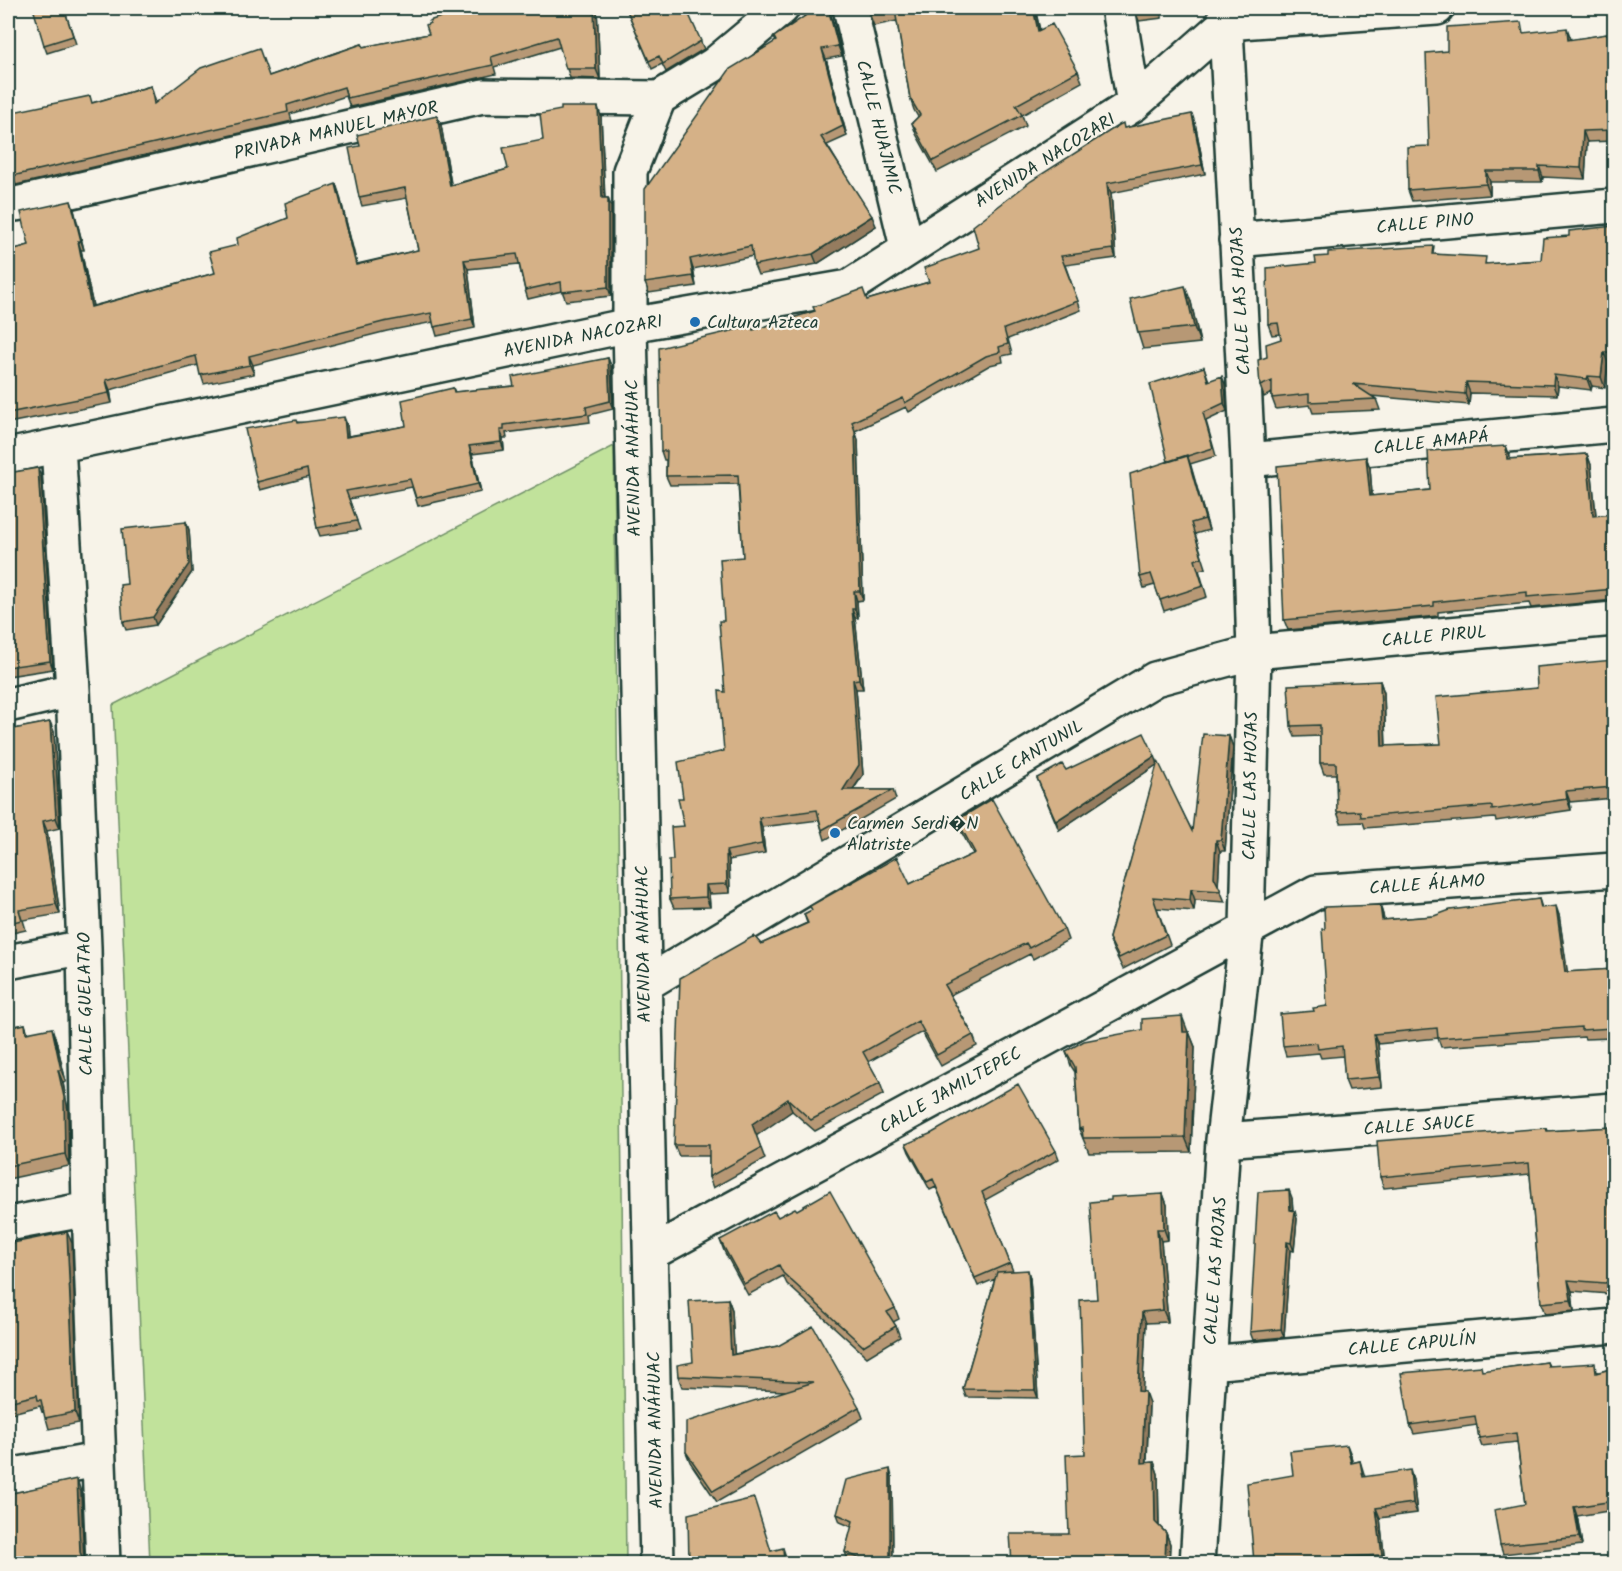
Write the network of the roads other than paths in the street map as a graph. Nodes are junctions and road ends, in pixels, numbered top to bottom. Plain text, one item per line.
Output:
1 (782, 8) edge
2 (850, 8) edge
3 (1118, 8) edge
4 (1437, 8) edge
5 (1225, 15) edge
6 (659, 98) junction
7 (1134, 104) junction
8 (16, 204) dead end
9 (1614, 206) edge
10 (1236, 240) junction
11 (908, 248) junction
12 (630, 325) junction
13 (1614, 425) edge
14 (58, 446) junction
15 (8, 456) edge
16 (1248, 460) junction
17 (1614, 619) edge
18 (1254, 652) junction
19 (74, 690) junction
20 (8, 705) edge
21 (1614, 870) edge
22 (1247, 927) junction
23 (84, 947) junction
24 (8, 962) edge
25 (644, 985) junction
26 (1614, 1110) edge
27 (1223, 1140) junction
28 (89, 1209) junction
29 (8, 1224) edge
30 (653, 1252) junction
31 (1614, 1326) edge
32 (1209, 1363) junction
33 (98, 1460) junction
34 (8, 1476) edge
35 (103, 1563) edge
36 (657, 1563) edge
37 (1197, 1563) edge

1 - 6 street
2 - 11 street, CALLE HUAJIMIC
3 - 7 street
4 - 5 street
5 - 7 street, AVENIDA NACOZARI
5 - 10 street, CALLE LAS HOJAS
6 - 8 street, PRIVADA MANUEL MAYOR
6 - 12 street, AVENIDA ANÁHUAC
7 - 11 street, AVENIDA NACOZARI
9 - 10 street, CALLE PINO
10 - 16 street, CALLE LAS HOJAS
11 - 12 street, AVENIDA NACOZARI
12 - 14 street, AVENIDA NACOZARI
12 - 25 street, AVENIDA ANÁHUAC
13 - 16 street, CALLE AMAPÁ
14 - 15 street, AVENIDA NACOZARI
14 - 19 street, CALLE GUELATAO
16 - 18 street, CALLE LAS HOJAS
17 - 18 street, CALLE PIRUL
18 - 22 street, CALLE LAS HOJAS
18 - 25 street, CALLE CANTUNIL
19 - 20 street
19 - 23 street, CALLE GUELATAO
21 - 22 street, CALLE ÁLAMO
22 - 27 street, CALLE LAS HOJAS
22 - 30 street, CALLE JAMILTEPEC
23 - 24 street
23 - 28 street, CALLE GUELATAO
25 - 30 street, AVENIDA ANÁHUAC
26 - 27 street, CALLE SAUCE
27 - 32 street, CALLE LAS HOJAS
28 - 29 street
28 - 33 street, CALLE GUELATAO
30 - 36 street, AVENIDA ANÁHUAC
31 - 32 street, CALLE CAPULÍN
32 - 37 street, CALLE LAS HOJAS
33 - 34 street
33 - 35 street, CALLE GUELATAO

